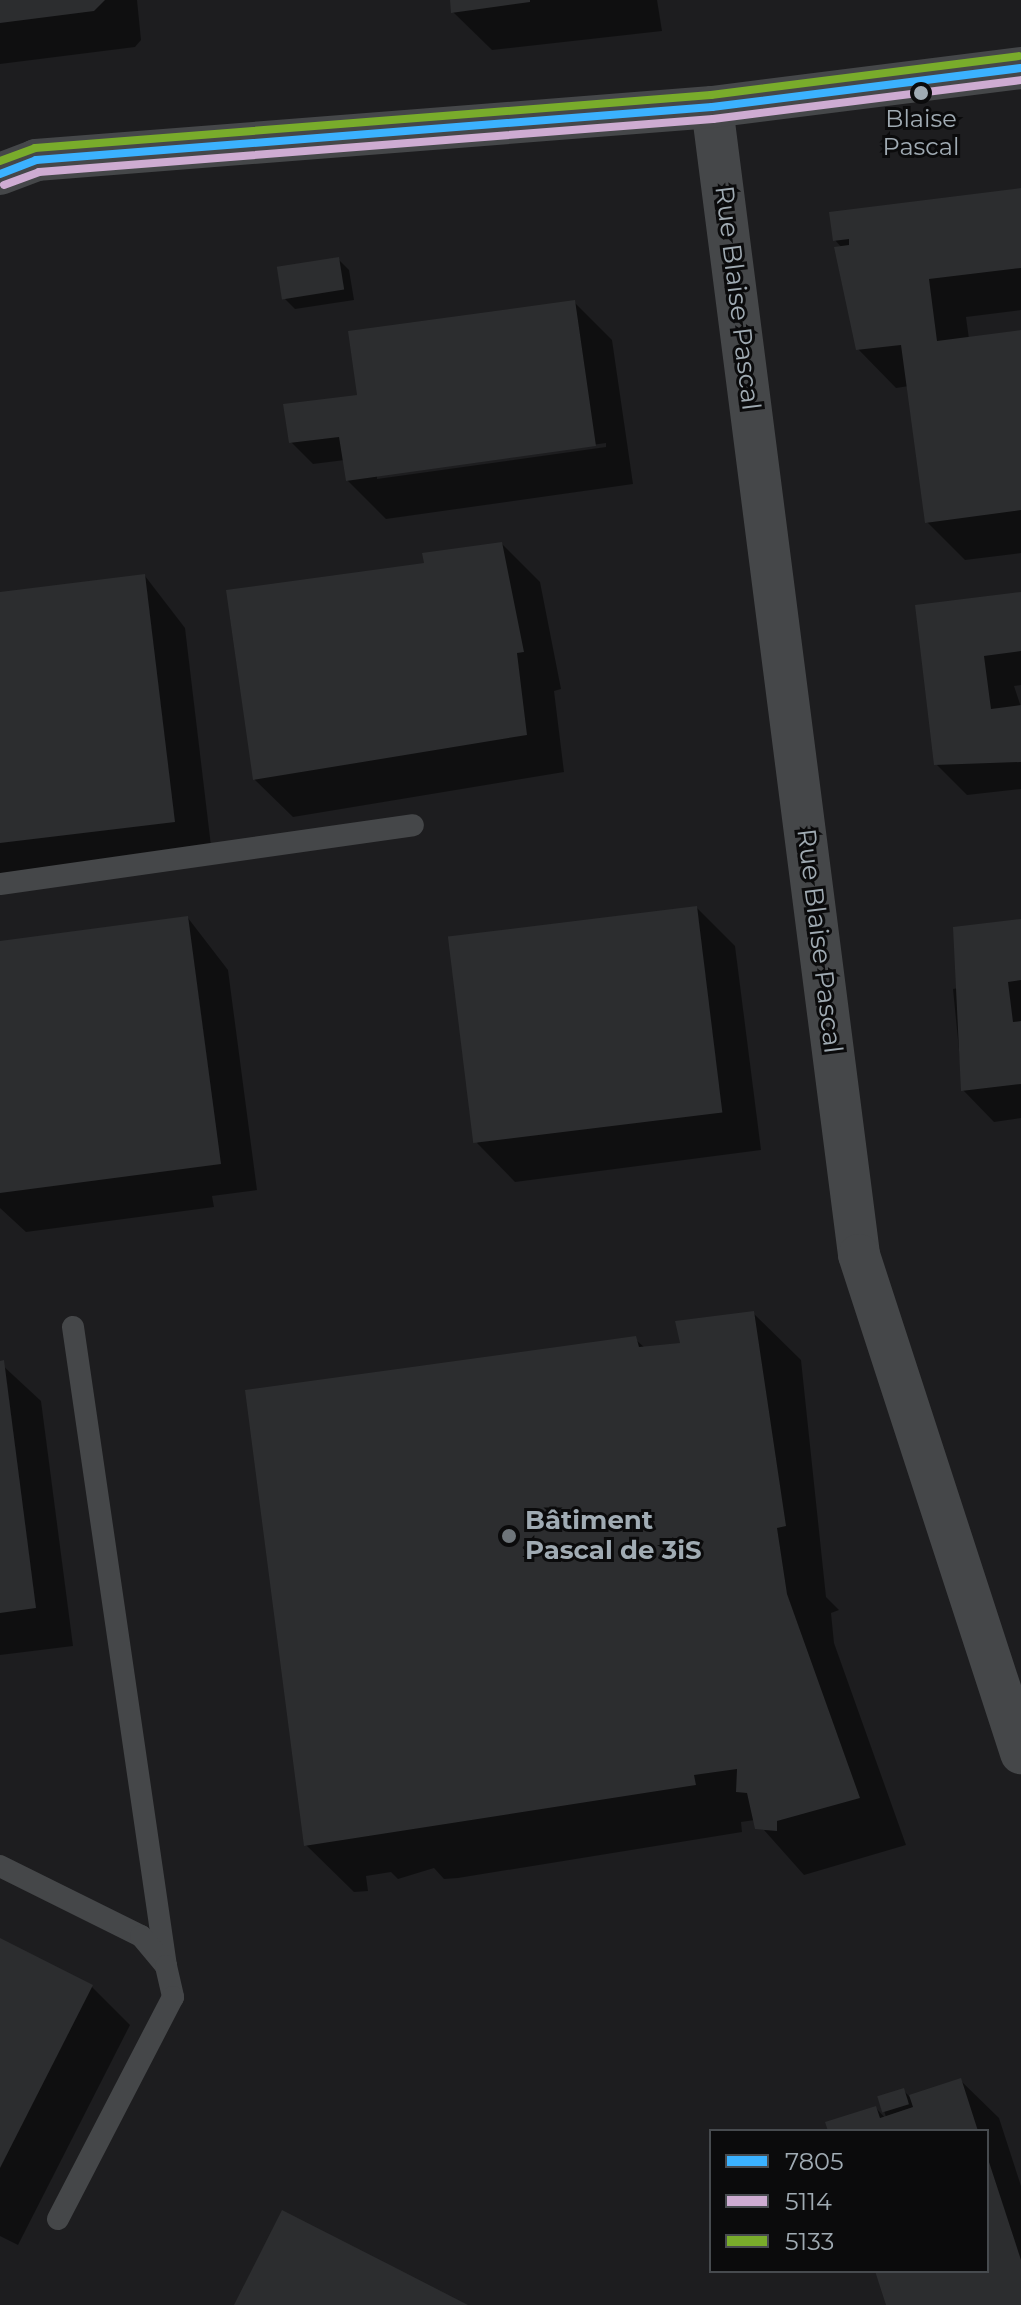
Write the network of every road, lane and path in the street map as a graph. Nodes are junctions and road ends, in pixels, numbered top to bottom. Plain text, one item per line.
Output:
1 (1021, 68) edge
2 (712, 107) junction
3 (0, 174) edge
4 (413, 825) dead end
5 (0, 884) edge
6 (73, 1327) dead end
7 (1021, 1753) edge
8 (0, 1866) edge
9 (166, 1966) junction
10 (58, 2219) dead end

1 - 2 street
2 - 3 street
2 - 7 street, Rue Blaise Pascal
4 - 5 lane
6 - 9 lane
8 - 9 lane
9 - 10 lane

